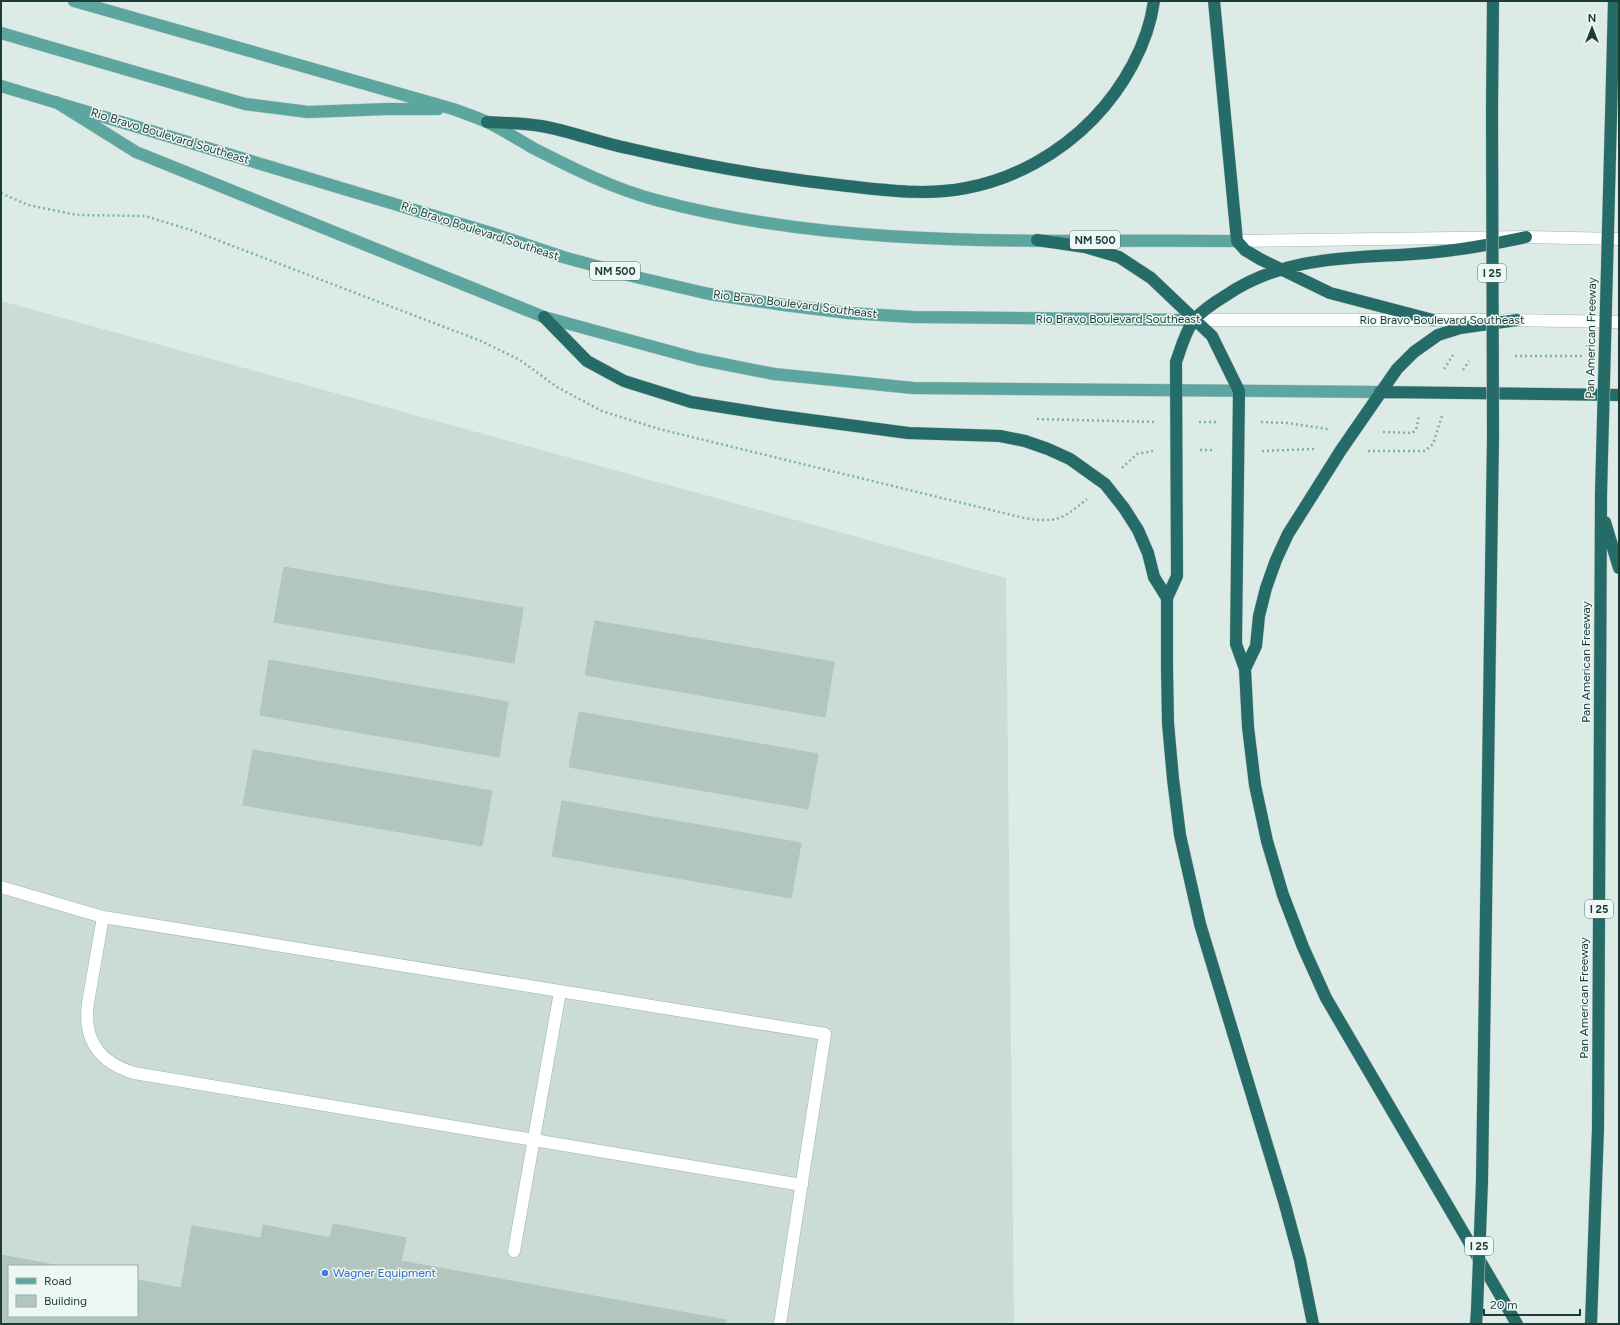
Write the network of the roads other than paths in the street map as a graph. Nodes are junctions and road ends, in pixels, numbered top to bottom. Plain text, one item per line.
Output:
1 (74, 1) edge
2 (1154, 1) edge
3 (1214, 1) edge
4 (1493, 1) edge
5 (1614, 1) edge
6 (1, 33) edge
7 (1, 86) edge
8 (56, 102) junction
9 (453, 109) junction
10 (487, 122) junction
11 (1526, 237) junction
12 (1619, 239) edge
13 (1037, 240) junction
14 (1238, 241) junction
15 (1283, 269) junction
16 (544, 317) junction
17 (1195, 320) junction
18 (1433, 320) junction
19 (1517, 320) junction
20 (1619, 322) edge
21 (1177, 390) junction
22 (1239, 391) junction
23 (1380, 392) junction
24 (1619, 394) edge
25 (1601, 510) junction
26 (1619, 568) edge
27 (1167, 598) junction
28 (1245, 669) junction
29 (1, 887) edge
30 (103, 917) junction
31 (560, 992) junction
32 (534, 1140) junction
33 (802, 1185) junction
34 (514, 1252) dead end
35 (780, 1324) edge
36 (1313, 1324) edge
37 (1476, 1324) edge
38 (1516, 1324) edge
39 (1591, 1324) edge

1 - 9 main road, NM 500
2 - 10 highway
3 - 14 highway
4 - 37 highway, I 25, bridge
5 - 25 highway, Pan American Freeway / I 25, bridge
6 - 9 main road
7 - 8 main road, Rio Bravo Boulevard Southeast / NM 500
8 - 16 main road
8 - 17 main road, Rio Bravo Boulevard Southeast / NM 500
9 - 10 main road, NM 500
10 - 13 main road, NM 500
11 - 12 main road, NM 500
11 - 14 main road, NM 500
11 - 15 highway
13 - 14 main road, NM 500
13 - 17 highway
14 - 15 highway
15 - 17 highway
15 - 18 highway
16 - 21 main road
16 - 27 highway
17 - 18 main road, Rio Bravo Boulevard Southeast / NM 500
17 - 21 highway
17 - 22 highway
18 - 19 main road, Rio Bravo Boulevard Southeast / NM 500
19 - 20 main road, Rio Bravo Boulevard Southeast / NM 500
19 - 23 highway
21 - 22 main road
21 - 27 highway
22 - 23 main road
22 - 28 highway
23 - 24 highway
23 - 28 highway
25 - 26 highway
25 - 39 highway, Pan American Freeway / I 25
27 - 36 highway
28 - 38 highway
29 - 30 main road
30 - 31 main road
30 - 32 main road
31 - 32 main road
31 - 33 main road
32 - 33 main road
32 - 34 main road
33 - 35 main road

